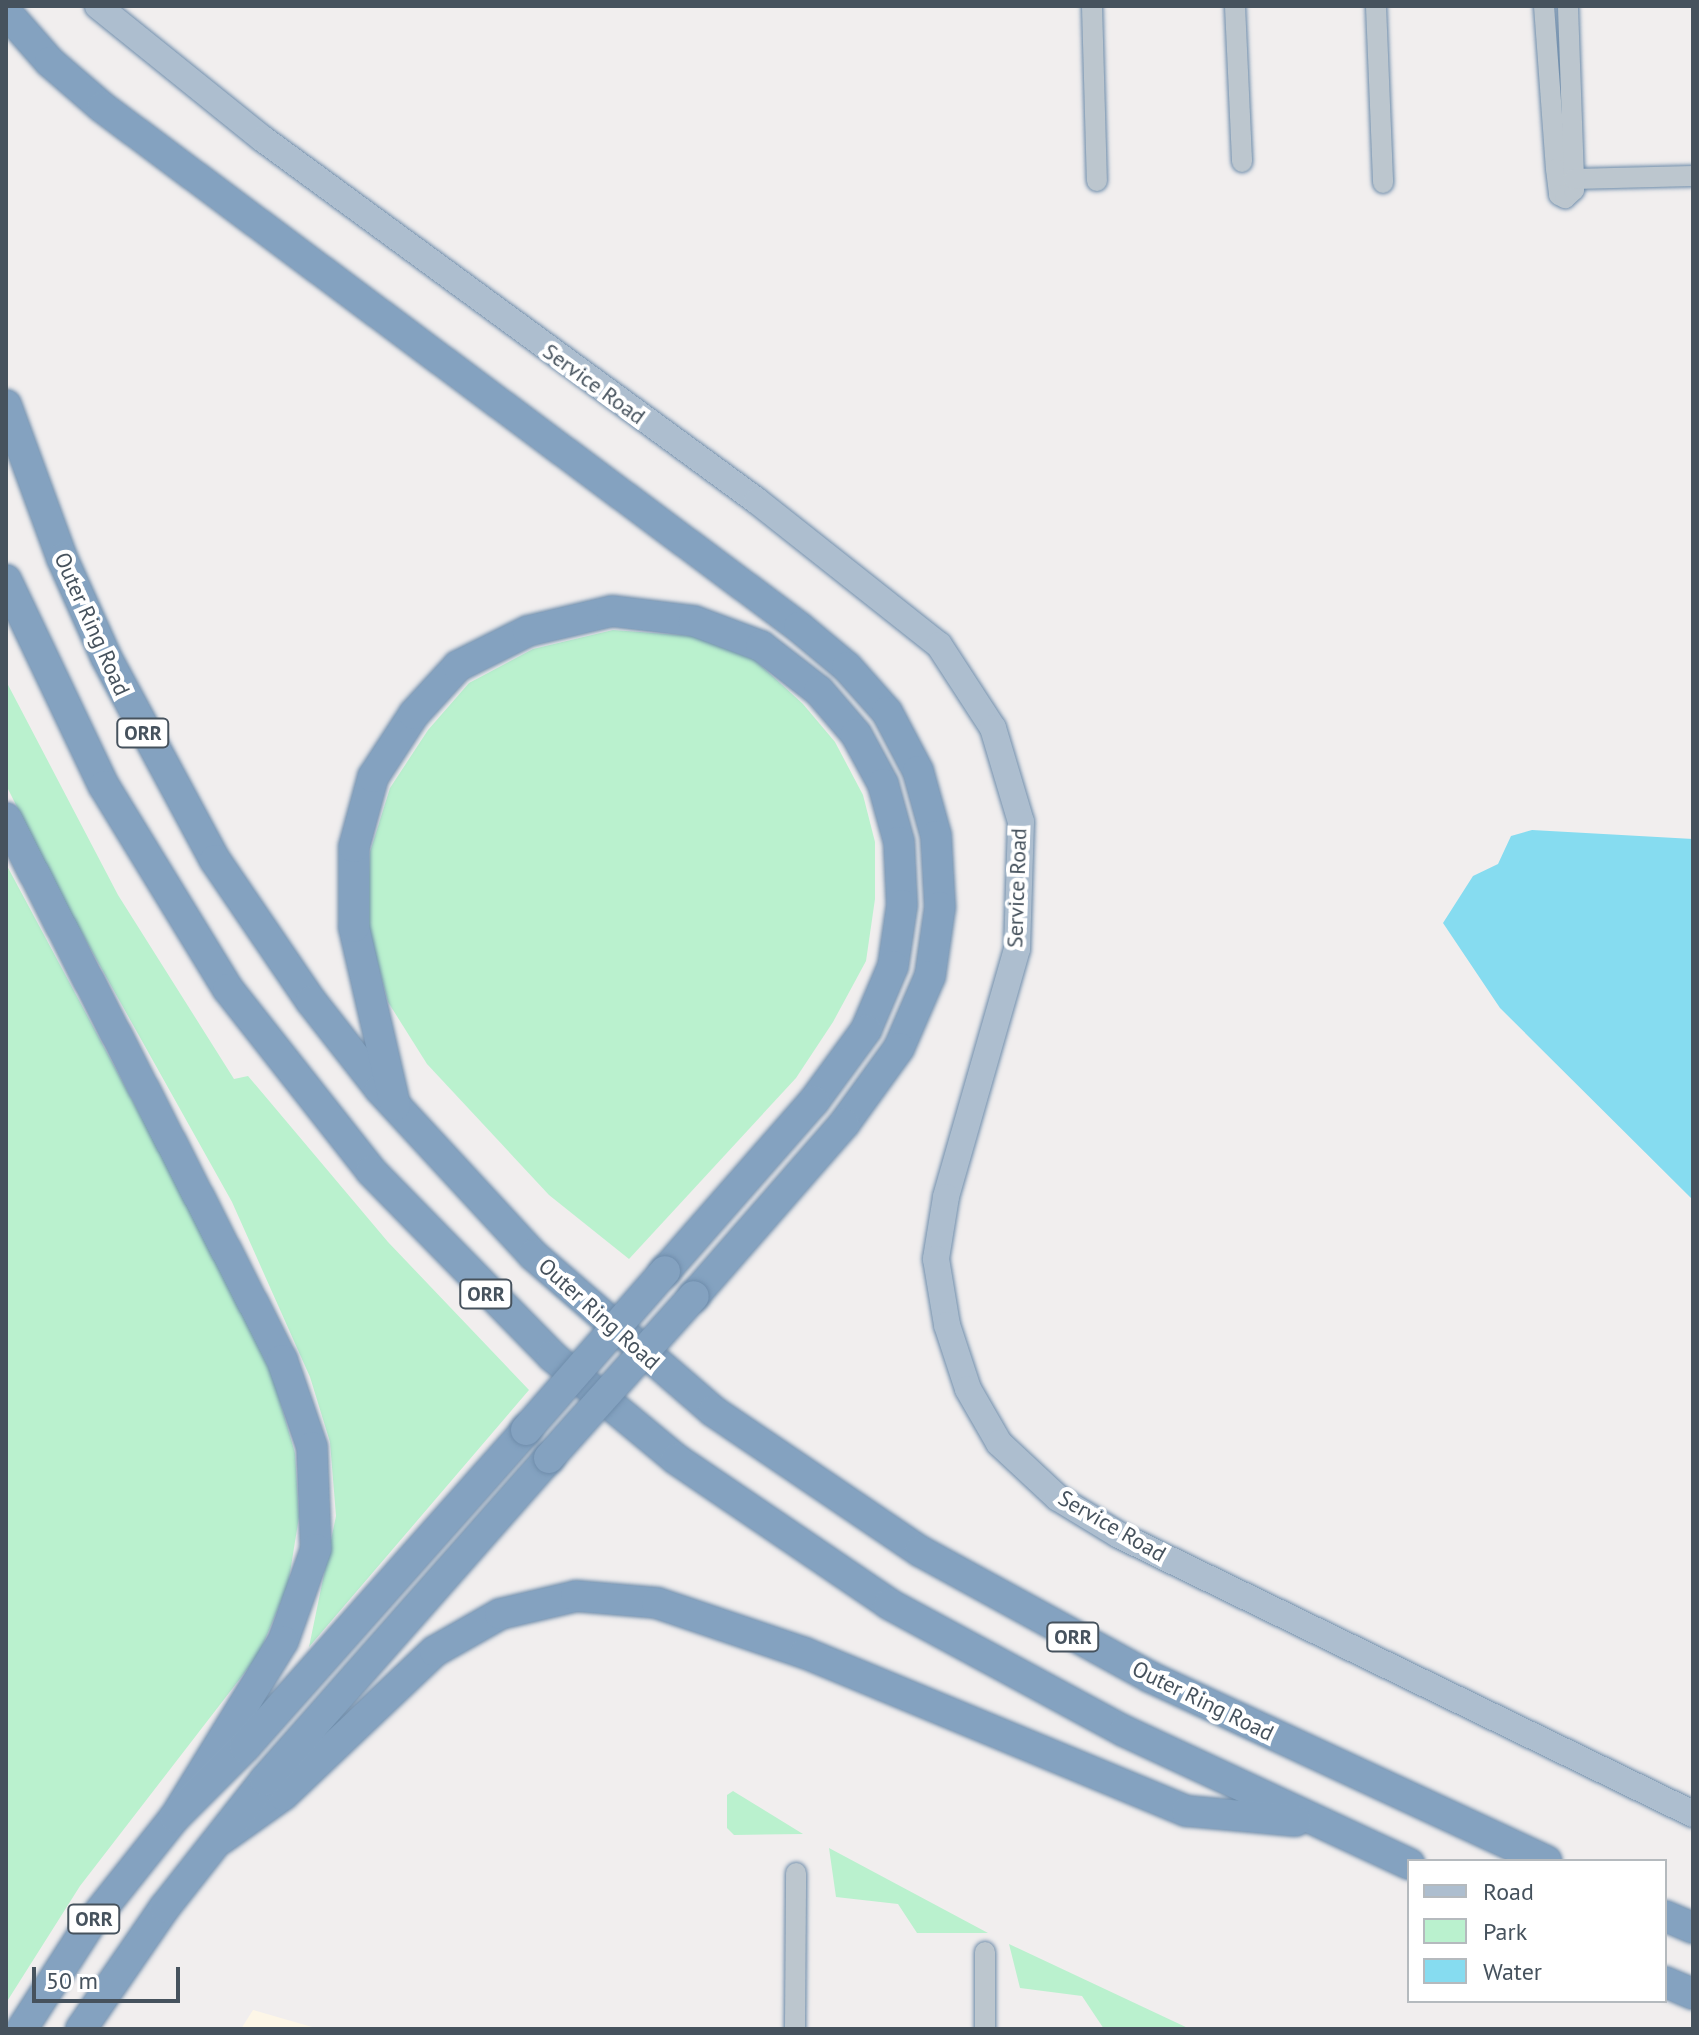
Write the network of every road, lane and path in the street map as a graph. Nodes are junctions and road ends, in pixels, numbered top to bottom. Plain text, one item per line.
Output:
1 (98, 6) edge
2 (1092, 6) edge
3 (1235, 6) edge
4 (1376, 6) edge
5 (1544, 6) edge
6 (1568, 6) edge
7 (6, 12) edge
8 (1242, 162) dead end
9 (1693, 176) edge
10 (1574, 179) junction
11 (1097, 181) dead end
12 (1383, 183) dead end
13 (6, 405) edge
14 (6, 580) edge
15 (6, 818) edge
16 (396, 1109) junction
17 (1693, 1814) edge
18 (175, 1817) junction
19 (1318, 1823) junction
20 (221, 1839) junction
21 (1542, 1859) edge
22 (1407, 1863) edge
23 (796, 1873) dead end
24 (1667, 1917) edge
25 (1693, 1928) edge
26 (985, 1952) dead end
27 (1667, 1983) edge
28 (1693, 1994) edge
29 (22, 2029) edge
30 (81, 2029) edge
31 (795, 2029) edge
32 (985, 2029) edge

1 - 17 main road, Service Road
2 - 11 street
3 - 8 street
4 - 12 street
5 - 10 street
6 - 10 street
7 - 20 highway, bridge
9 - 10 street
13 - 16 highway, Outer Ring Road / ORR
14 - 19 highway, ORR
15 - 18 highway
16 - 18 highway, bridge
16 - 21 highway, Outer Ring Road / ORR
18 - 29 highway, ORR
19 - 20 highway
19 - 22 highway, ORR
20 - 30 highway, ORR
23 - 31 street
24 - 25 highway
26 - 32 street
27 - 28 highway

